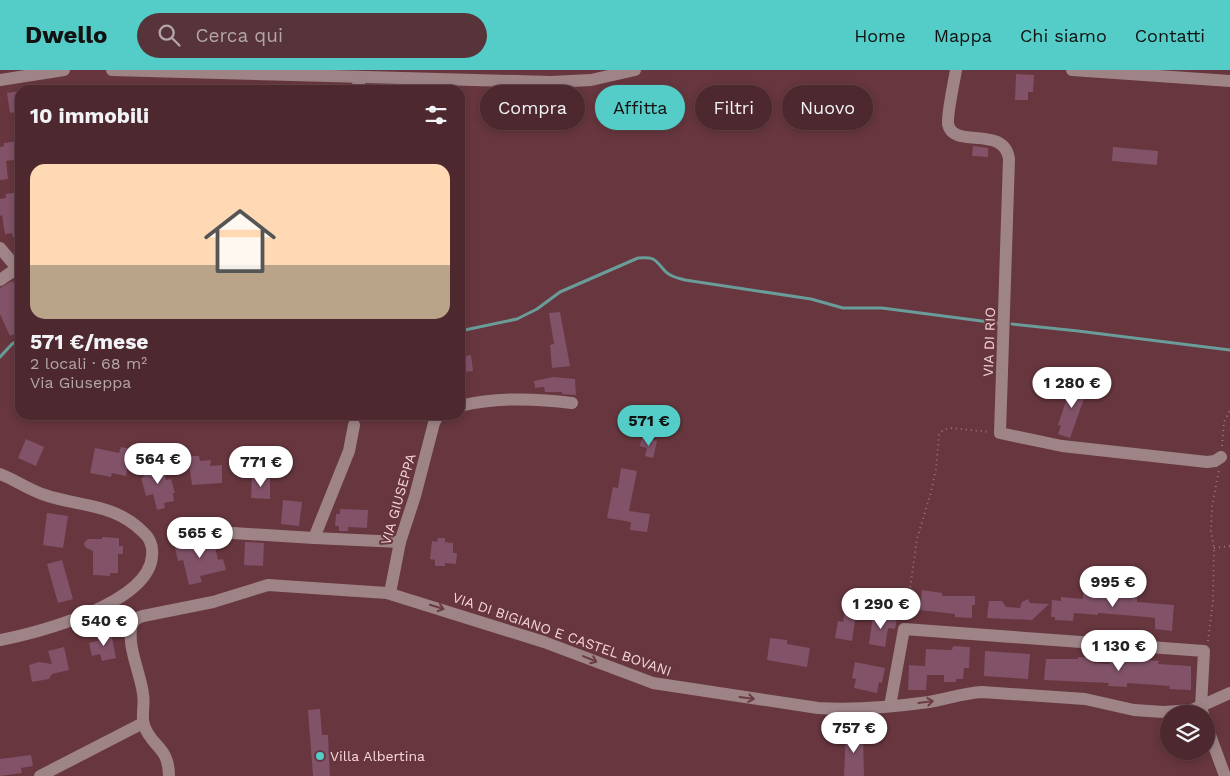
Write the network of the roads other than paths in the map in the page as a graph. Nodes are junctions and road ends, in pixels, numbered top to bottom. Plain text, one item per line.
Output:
1 (64, 70) edge
2 (112, 70) edge
3 (635, 70) edge
4 (956, 70) edge
5 (1072, 70) edge
6 (192, 72) edge
7 (363, 79) edge
8 (0, 80) edge
9 (1230, 81) edge
10 (0, 248) edge
11 (15, 264) edge
12 (15, 269) edge
13 (0, 280) edge
14 (572, 403) dead end
15 (465, 405) edge
16 (436, 420) edge
17 (354, 425) dead end
18 (1221, 457) road end
19 (0, 474) edge
20 (233, 533) dead end
21 (314, 538) junction
22 (400, 542) junction
23 (390, 593) junction
24 (0, 640) edge
25 (1230, 693) edge
26 (1202, 705) edge
27 (1210, 705) edge
28 (890, 706) junction
29 (1160, 711) edge
30 (143, 723) junction
31 (1215, 749) edge
32 (40, 776) edge
33 (169, 776) edge
34 (1225, 776) edge

1 - 8 street
2 - 6 street
3 - 7 street
4 - 18 street, VIA DI RIO
5 - 9 street
6 - 7 street
10 - 11 street
12 - 13 street
14 - 15 street
16 - 22 street, VIA GIUSEPPA
17 - 21 street
19 - 24 street
20 - 21 street
21 - 22 street
22 - 23 street, VIA GIUSEPPA
23 -> 28 street, VIA DI BIGIANO E CASTEL BOVANI
23 - 30 street, VIA DI BIGIANO E CASTEL BOVANI
25 - 27 street, VIA DI BIGIANO E CASTEL BOVANI
26 - 28 street
28 -> 29 street, VIA DI BIGIANO E CASTEL BOVANI
30 - 32 street
30 - 33 street
31 - 34 street

